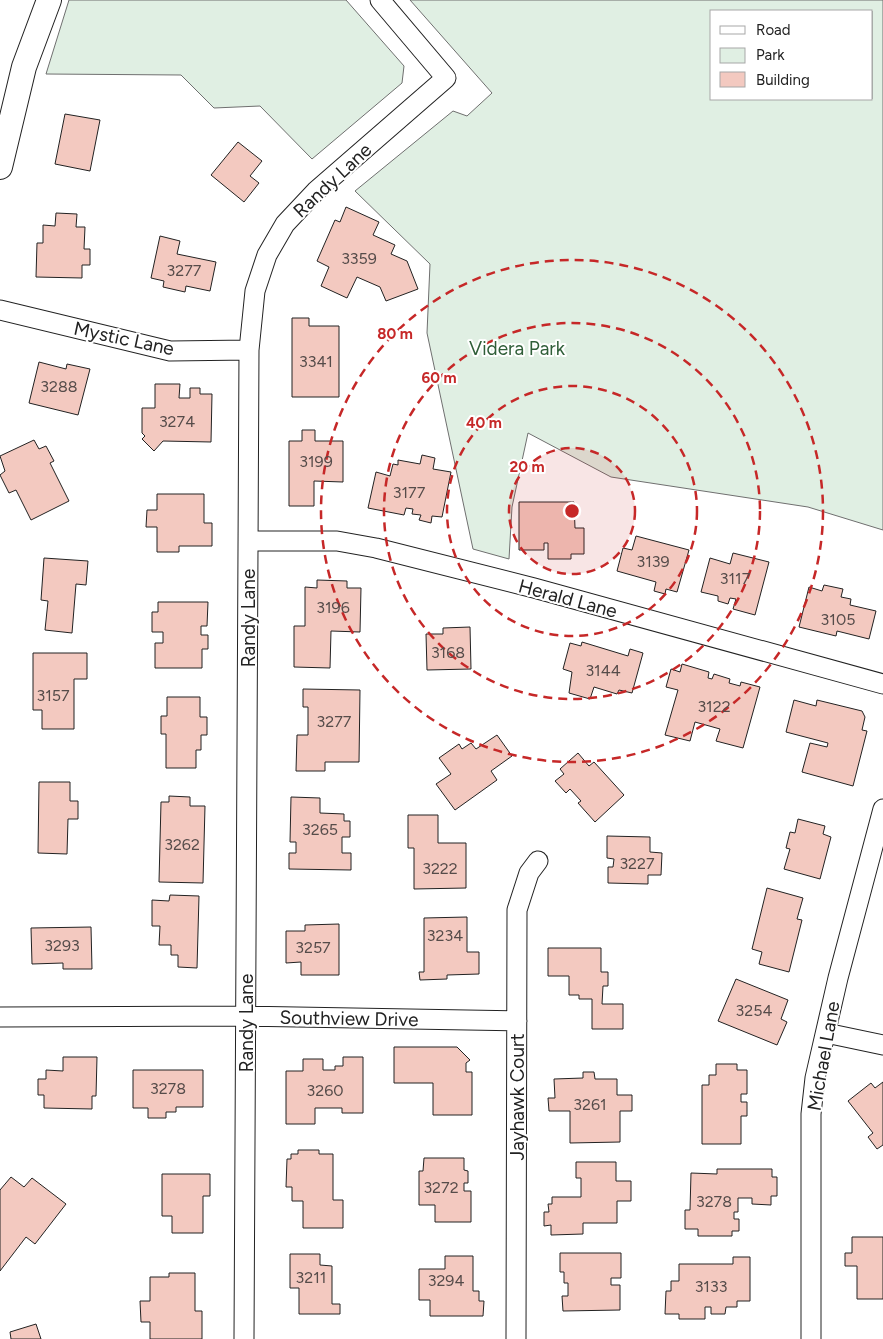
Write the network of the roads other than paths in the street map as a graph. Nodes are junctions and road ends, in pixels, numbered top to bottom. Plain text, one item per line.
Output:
1 (48, 0) edge
2 (380, 0) edge
3 (0, 167) edge
4 (0, 310) edge
5 (249, 350) junction
6 (248, 541) junction
7 (883, 684) edge
8 (883, 810) edge
9 (538, 860) dead end
10 (246, 1016) junction
11 (0, 1017) edge
12 (517, 1021) junction
13 (826, 1033) junction
14 (883, 1045) edge
15 (244, 1339) edge
16 (516, 1339) edge
17 (811, 1339) edge

1 - 3 street
2 - 5 street, Randy Lane
4 - 5 street, Mystic Lane
5 - 6 street, Randy Lane
6 - 7 street, Herald Lane
6 - 10 street, Randy Lane
8 - 13 street, Michael Lane
9 - 12 street, Jayhawk Court
10 - 11 street, Southview Drive
10 - 12 street, Southview Drive
10 - 15 street, Randy Lane
12 - 16 street, Jayhawk Court
13 - 14 street
13 - 17 street, Michael Lane

